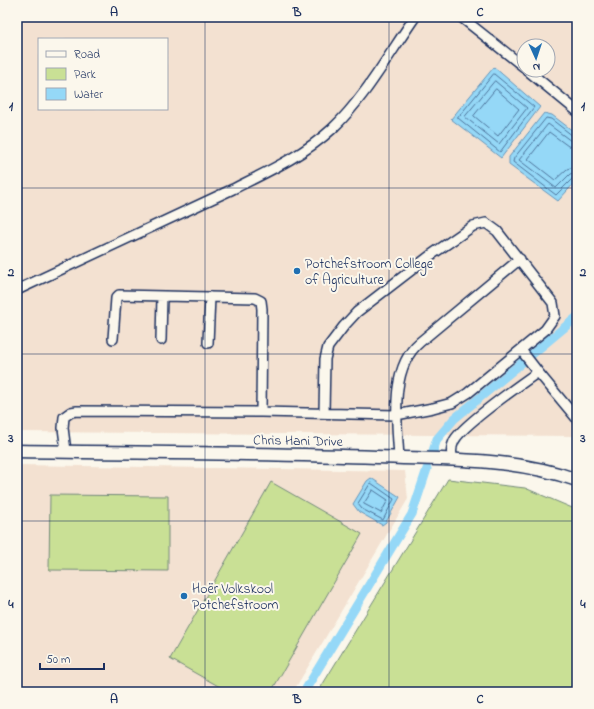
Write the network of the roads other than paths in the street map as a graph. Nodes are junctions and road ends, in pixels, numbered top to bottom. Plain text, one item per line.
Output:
1 (415, 17) edge
2 (461, 17) edge
3 (516, 61) edge
4 (537, 78) edge
5 (577, 111) edge
6 (520, 259) junction
7 (17, 290) edge
8 (162, 296) junction
9 (210, 297) junction
10 (113, 339) dead end
11 (160, 340) dead end
12 (208, 343) dead end
13 (526, 355) junction
14 (538, 372) junction
15 (261, 412) junction
16 (324, 413) junction
17 (396, 415) junction
18 (577, 420) edge
19 (17, 451) edge
20 (66, 451) junction
21 (399, 458) junction
22 (452, 460) junction
23 (577, 480) edge

1 - 7 street
2 - 3 street
4 - 5 street
6 - 13 street
6 - 16 street
6 - 17 street
8 - 9 street
8 - 10 street
8 - 11 street
9 - 12 street
9 - 15 street
13 - 14 street
13 - 17 street
14 - 18 street
14 - 22 street
15 - 16 street
15 - 20 street
16 - 17 street
17 - 21 street
19 - 20 street, Chris Hani Drive
20 - 21 street, Chris Hani Drive
21 - 22 street, Chris Hani Drive
22 - 23 street, Chris Hani Drive

